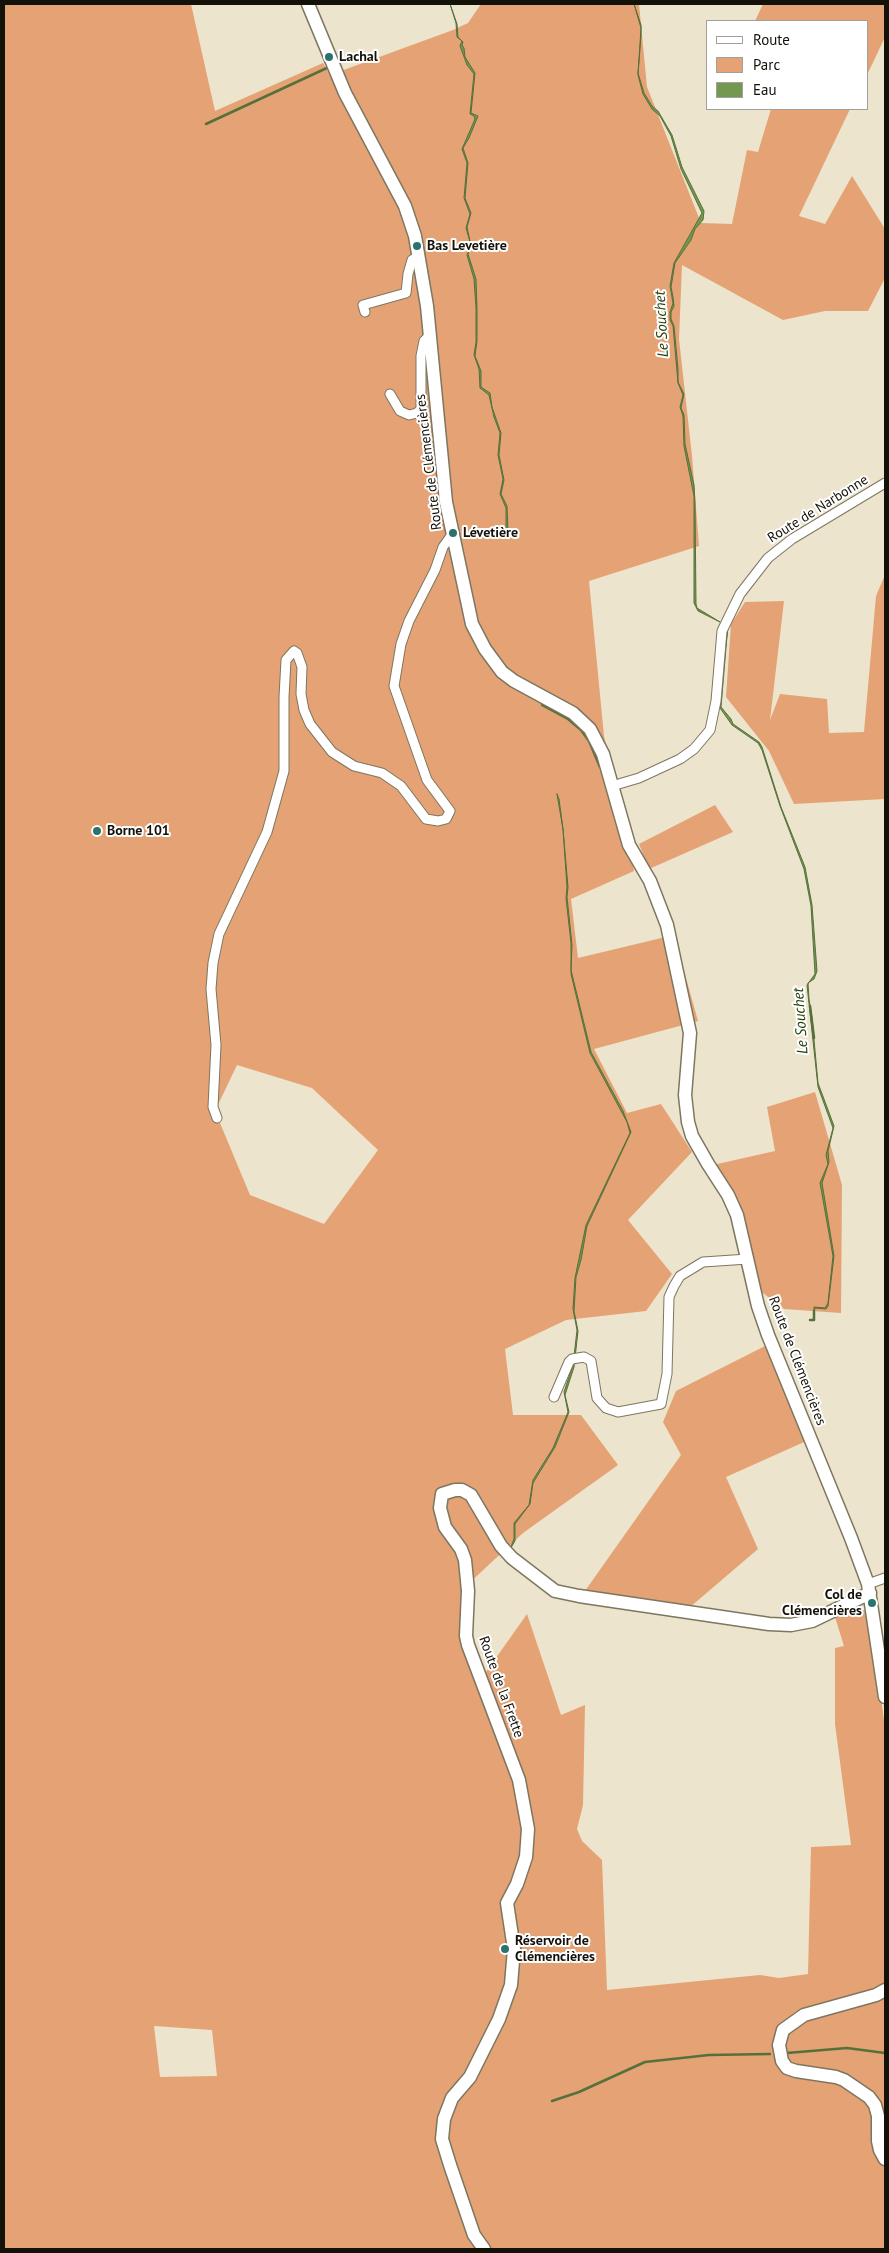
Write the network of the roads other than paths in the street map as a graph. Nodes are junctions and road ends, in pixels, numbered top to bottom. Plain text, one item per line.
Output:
1 (308, 4) edge
2 (419, 256) junction
3 (364, 312) dead end
4 (430, 335) junction
5 (390, 394) dead end
6 (885, 483) edge
7 (450, 548) junction
8 (612, 786) junction
9 (217, 1118) dead end
10 (748, 1259) junction
11 (554, 1397) dead end
12 (885, 1578) edge
13 (869, 1589) junction
14 (885, 1697) edge
15 (885, 1990) edge
16 (885, 2159) edge
17 (484, 2249) edge

1 - 2 street, Route de Clémencières
2 - 3 street
2 - 4 street, Route de Clémencières
4 - 5 street
4 - 7 street, Route de Clémencières
6 - 8 street, Route de Narbonne
7 - 8 street, Route de Clémencières
7 - 9 street
8 - 10 street, Route de Clémencières
10 - 11 street
10 - 13 street, Route de Clémencières
12 - 13 street
13 - 14 street, Route de Clémencières
13 - 17 street, Route de la Frette
15 - 16 street

